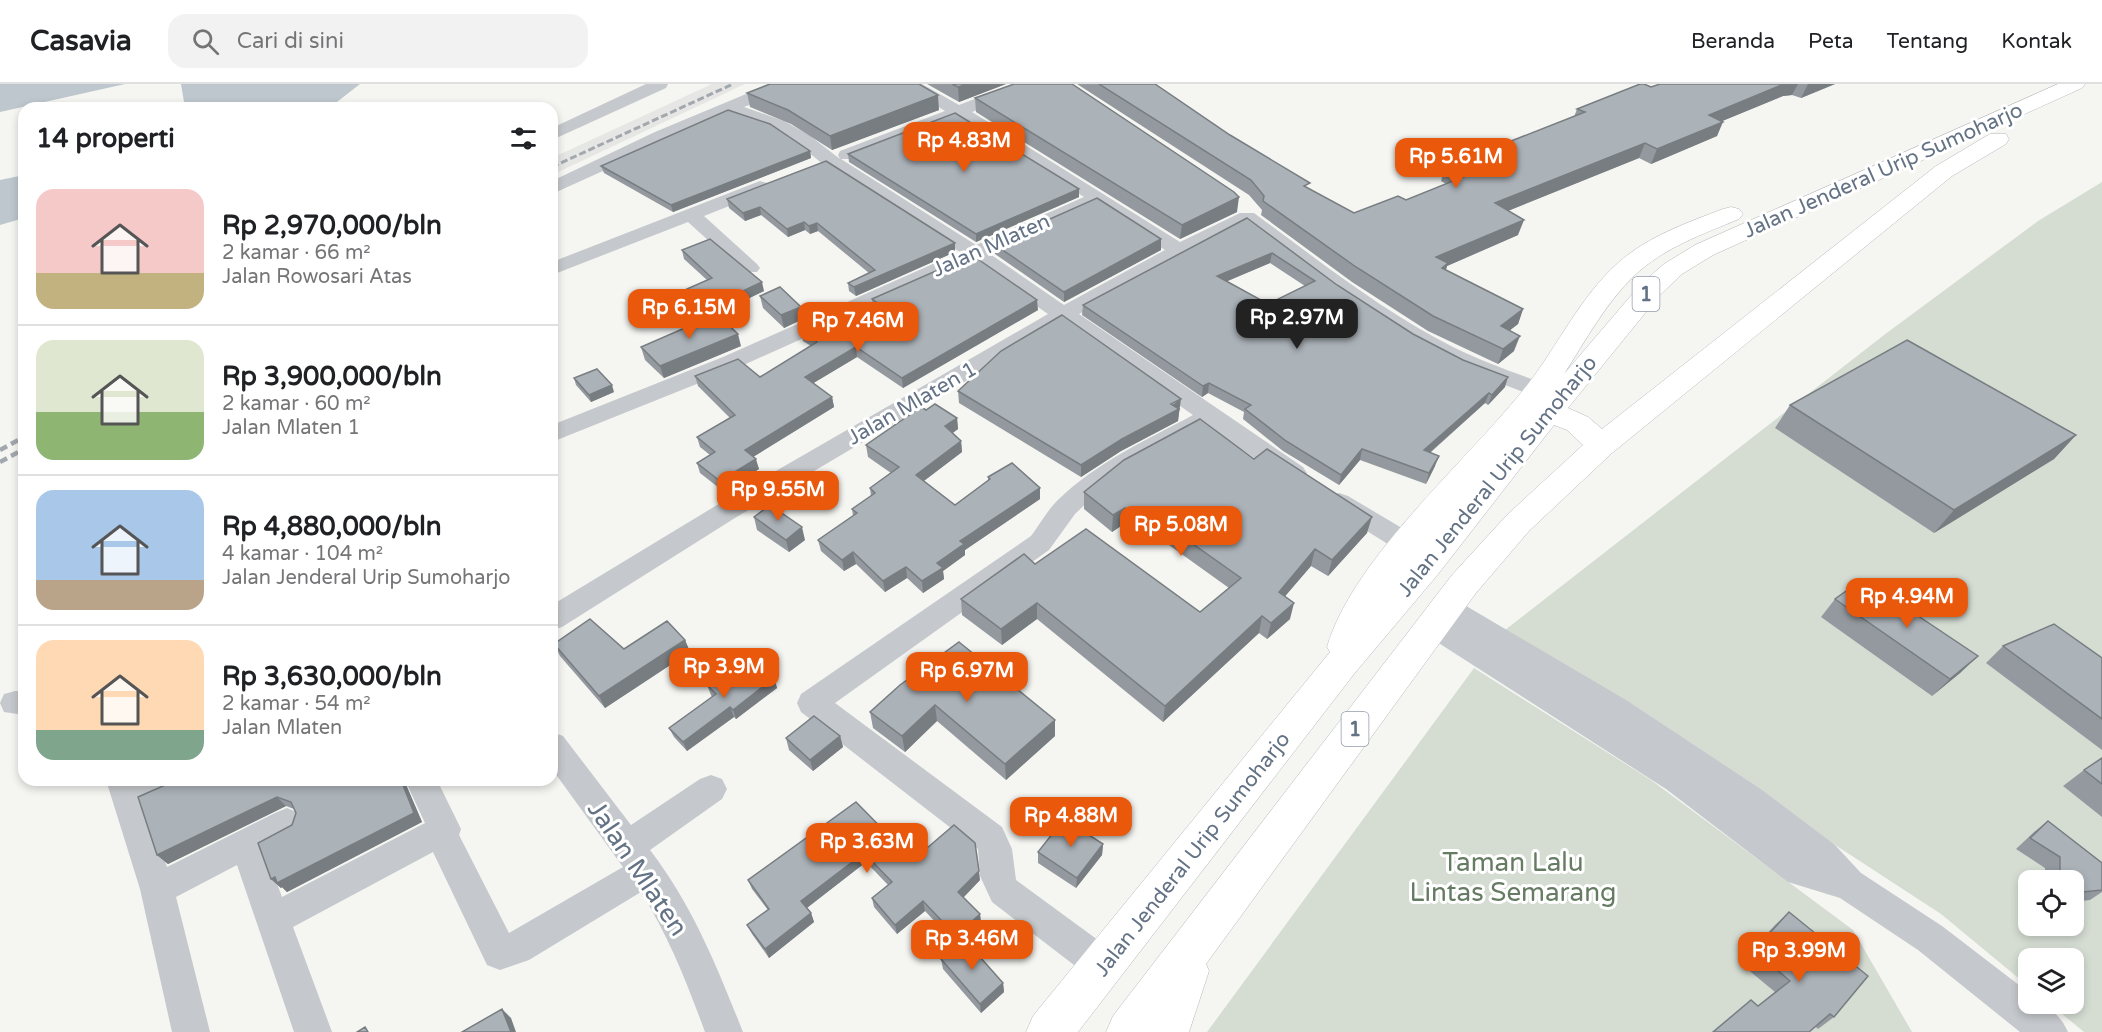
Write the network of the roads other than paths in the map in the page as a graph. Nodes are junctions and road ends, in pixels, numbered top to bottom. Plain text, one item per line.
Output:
1 (660, 84) edge
2 (784, 84) edge
3 (910, 84) edge
4 (1028, 84) edge
5 (2029, 84) edge
6 (2075, 84) edge
7 (2102, 88) edge
8 (730, 108) junction
9 (958, 110) junction
10 (558, 132) edge
11 (831, 161) junction
12 (810, 169) edge
13 (778, 181) edge
14 (558, 185) edge
15 (1099, 198) junction
16 (690, 214) junction
17 (1178, 250) junction
18 (972, 253) junction
19 (558, 267) edge
20 (750, 268) dead end
21 (1062, 314) junction
22 (1543, 403) junction
23 (1210, 416) junction
24 (558, 432) edge
25 (1601, 446) junction
26 (1417, 554) junction
27 (1448, 605) junction
28 (558, 615) edge
29 (558, 753) edge
30 (142, 786) edge
31 (424, 786) edge
32 (711, 789) dead end
33 (124, 790) edge
34 (287, 823) dead end
35 (440, 832) junction
36 (246, 844) junction
37 (636, 859) junction
38 (158, 889) junction
39 (273, 920) junction
40 (1197, 940) junction
41 (1104, 966) junction
42 (191, 1032) edge
43 (313, 1032) edge
44 (724, 1032) edge
45 (1048, 1032) edge
46 (1129, 1032) edge
47 (1166, 1032) edge
48 (2049, 1032) edge

1 - 10 street
2 - 8 street
3 - 9 street
4 - 9 street
5 - 22 highway
6 - 22 highway, Jalan Jenderal Urip Sumoharjo / 1
7 - 25 highway, Jalan Jenderal Urip Sumoharjo / 1
8 - 11 street
8 - 14 street
9 - 11 street
9 - 15 street
11 - 12 street
11 - 18 street
13 - 16 street
15 - 17 street
15 - 18 street, Jalan Mlaten
16 - 19 street
16 - 20 street
17 - 21 street, Jalan Mlaten 1
17 - 22 street, Jalan Mlaten 1
18 - 21 street
18 - 24 street, Jalan Mlaten
21 - 23 street
21 - 28 street, Jalan Mlaten 1
22 - 25 highway
22 - 26 highway
23 - 26 street
23 - 41 street
25 - 27 highway, Jalan Jenderal Urip Sumoharjo / 1
26 - 27 highway
26 - 41 highway, Jalan Jenderal Urip Sumoharjo / 1
27 - 40 highway, Jalan Jenderal Urip Sumoharjo / 1
27 - 48 street
29 - 37 street, Jalan Mlaten
30 - 33 street
31 - 35 street
32 - 37 street
33 - 38 street
34 - 36 street
35 - 37 street
35 - 39 street
36 - 38 street
36 - 39 street
37 - 44 street, Jalan Mlaten
38 - 42 street
39 - 43 street
40 - 46 highway, Jalan Jenderal Urip Sumoharjo / 1
40 - 47 highway
41 - 45 highway, Jalan Jenderal Urip Sumoharjo / 1

